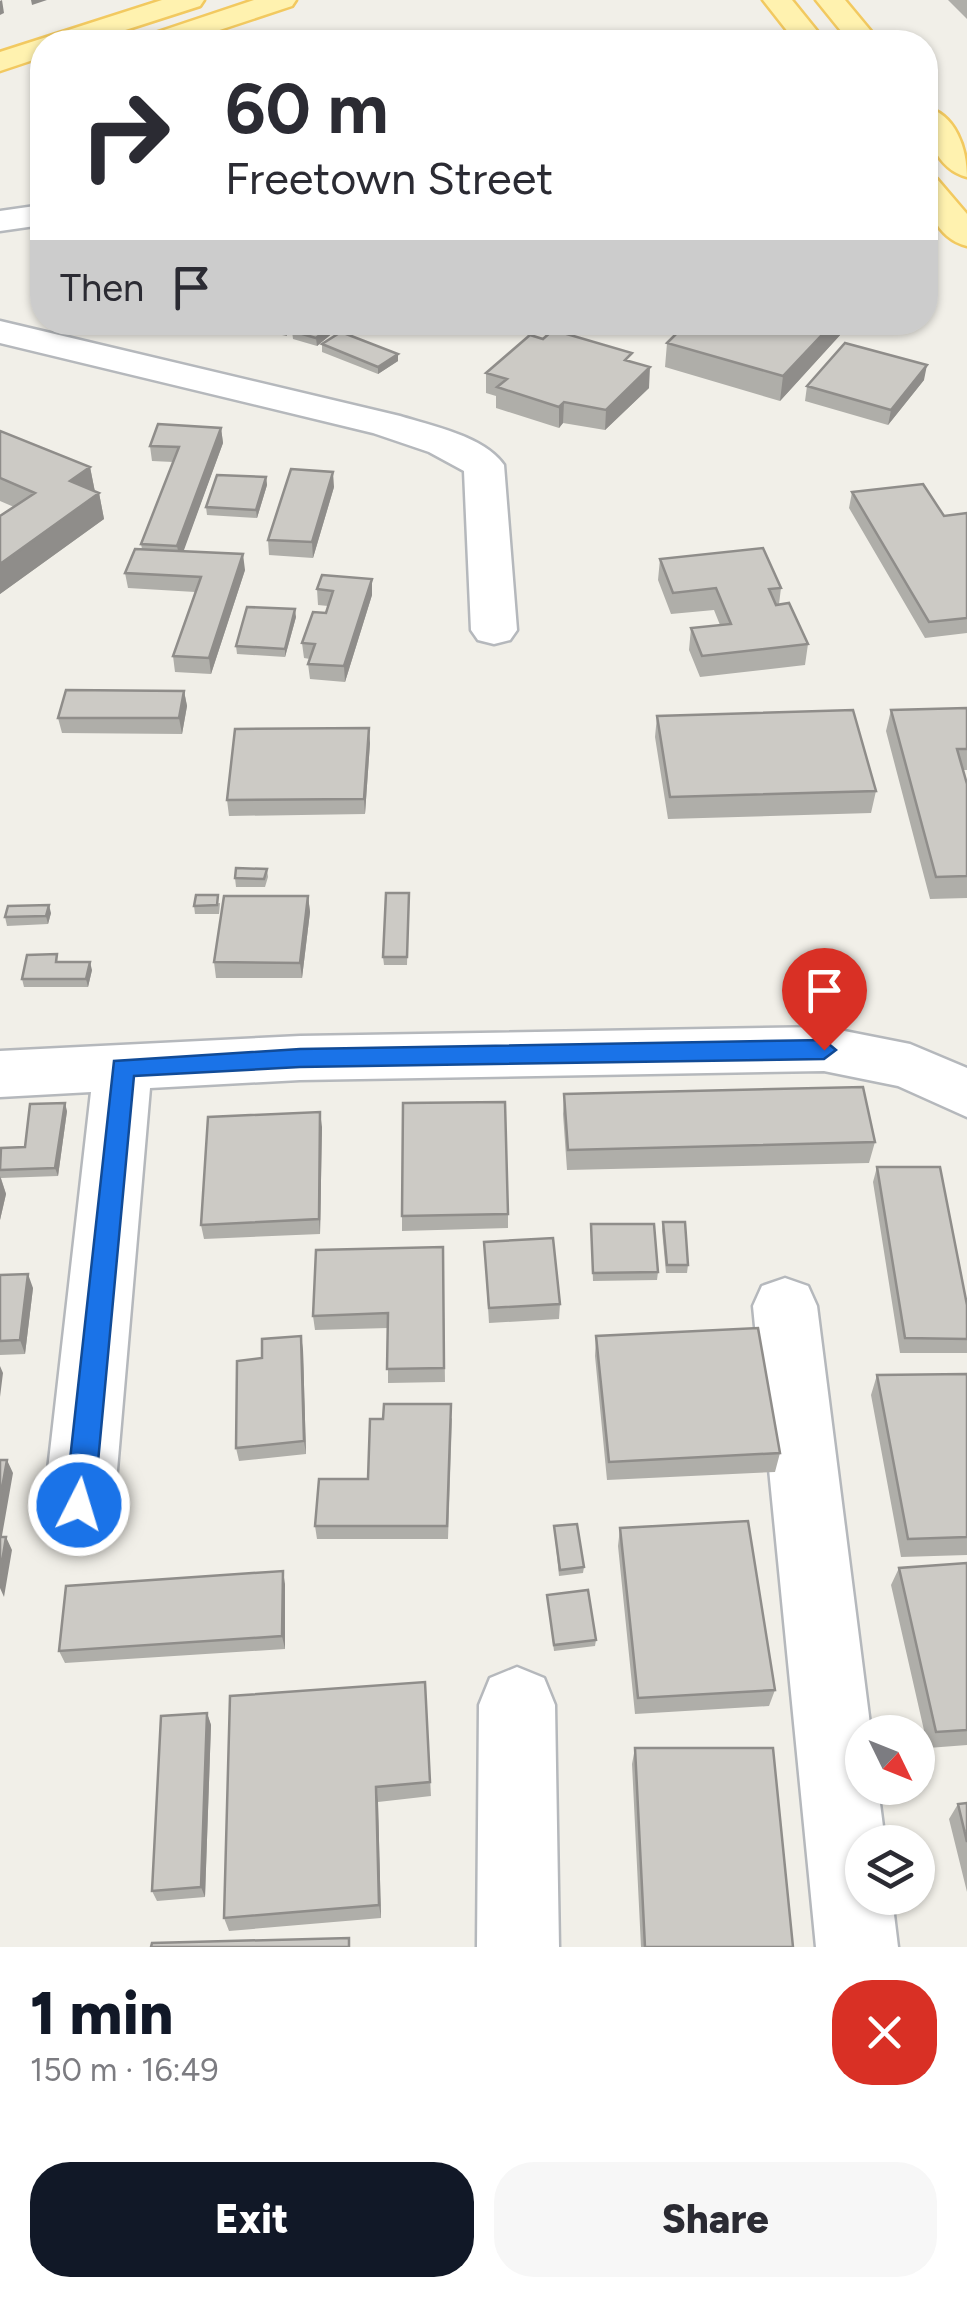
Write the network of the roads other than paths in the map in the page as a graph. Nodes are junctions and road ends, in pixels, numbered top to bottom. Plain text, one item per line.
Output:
1 (190, 0) edge
2 (282, 0) edge
3 (777, 0) edge
4 (830, 0) edge
5 (98, 30) edge
6 (192, 30) edge
7 (801, 30) edge
8 (855, 30) edge
9 (30, 52) edge
10 (0, 62) edge
11 (30, 84) edge
12 (0, 94) edge
13 (938, 132) edge
14 (967, 167) edge
15 (938, 202) edge
16 (30, 217) edge
17 (0, 221) edge
18 (967, 236) edge
19 (0, 332) edge
20 (494, 630) dead end
21 (123, 1067) junction
22 (0, 1074) edge
23 (967, 1094) edge
24 (785, 1306) dead end
25 (79, 1505) dead end
26 (517, 1704) dead end
27 (518, 1947) edge
28 (857, 1947) edge

1 - 5 main road
2 - 6 main road
3 - 7 main road
4 - 8 main road
9 - 10 main road
11 - 12 main road
13 - 14 main road
15 - 18 main road
16 - 17 street
19 - 20 street
21 - 22 street
21 - 23 street
21 - 25 street
24 - 28 street
26 - 27 street

